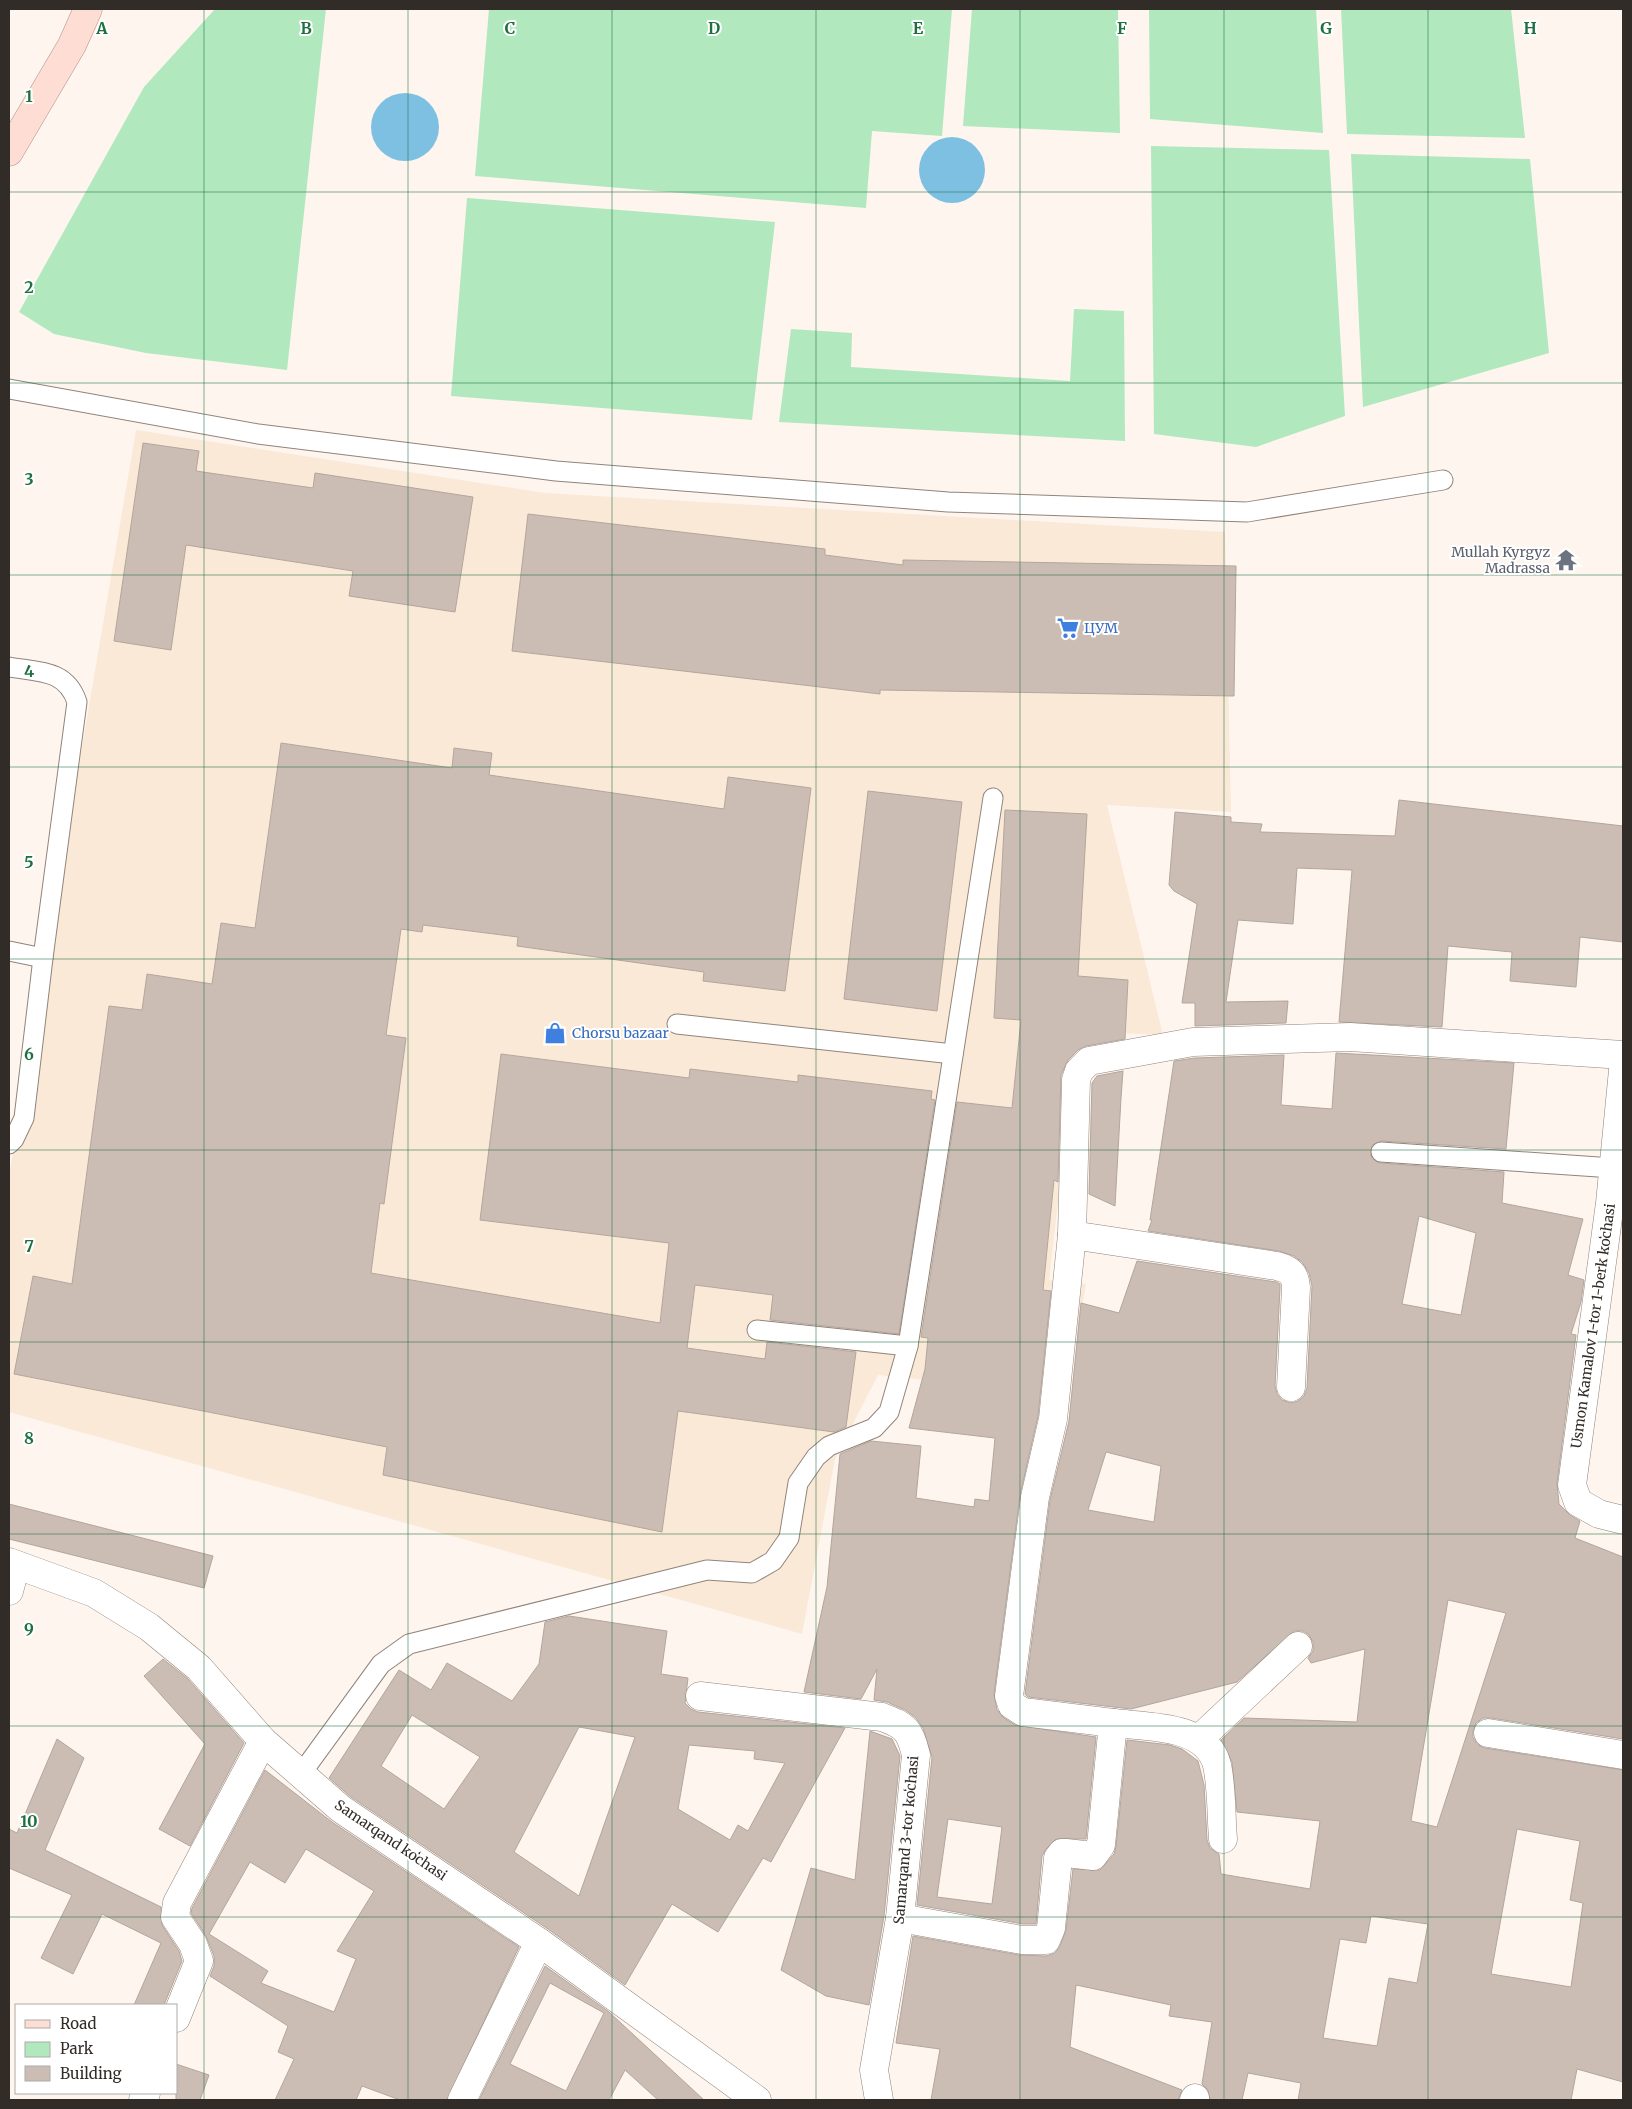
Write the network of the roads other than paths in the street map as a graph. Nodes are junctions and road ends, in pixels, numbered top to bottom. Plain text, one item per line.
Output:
1 (88, 10) edge
2 (9, 152) edge
3 (9, 389) edge
4 (1443, 480) dead end
5 (9, 666) edge
6 (994, 798) dead end
7 (9, 951) edge
8 (43, 958) junction
9 (677, 1024) dead end
10 (953, 1054) junction
11 (1623, 1055) edge
12 (1623, 1070) edge
13 (9, 1144) edge
14 (1382, 1152) dead end
15 (1613, 1168) junction
16 (1072, 1235) junction
17 (757, 1330) dead end
18 (908, 1346) junction
19 (1291, 1387) dead end
20 (1623, 1520) edge
21 (12, 1564) edge
22 (9, 1591) edge
23 (1298, 1646) dead end
24 (700, 1696) dead end
25 (1113, 1723) junction
26 (1488, 1733) dead end
27 (1199, 1739) junction
28 (263, 1741) junction
29 (1623, 1755) edge
30 (301, 1774) junction
31 (1223, 1839) dead end
32 (900, 1918) junction
33 (539, 1942) junction
34 (178, 2013) edge
35 (462, 2100) edge
36 (757, 2100) edge
37 (879, 2100) edge

1 - 2 main road
3 - 4 lane
5 - 8 lane
6 - 10 lane
7 - 8 lane
8 - 13 lane
9 - 10 lane
10 - 18 lane
11 - 16 street
12 - 15 street, Usmon Kamalov 1-tor 1-berk koʻchasi
14 - 15 lane
15 - 20 street, Usmon Kamalov 1-tor 1-berk koʻchasi
16 - 19 street
16 - 25 street
17 - 18 lane
18 - 30 lane
21 - 22 street
21 - 28 street, Samarqand koʻchasi
23 - 27 street
24 - 32 street, Samarqand 3-tor koʻchasi
25 - 27 street
25 - 32 street
26 - 29 street
27 - 31 street
28 - 30 street, Samarqand koʻchasi
28 - 34 street
30 - 33 street, Samarqand koʻchasi
32 - 37 street, Samarqand 3-tor koʻchasi
33 - 35 street
33 - 36 street, Samarqand koʻchasi

